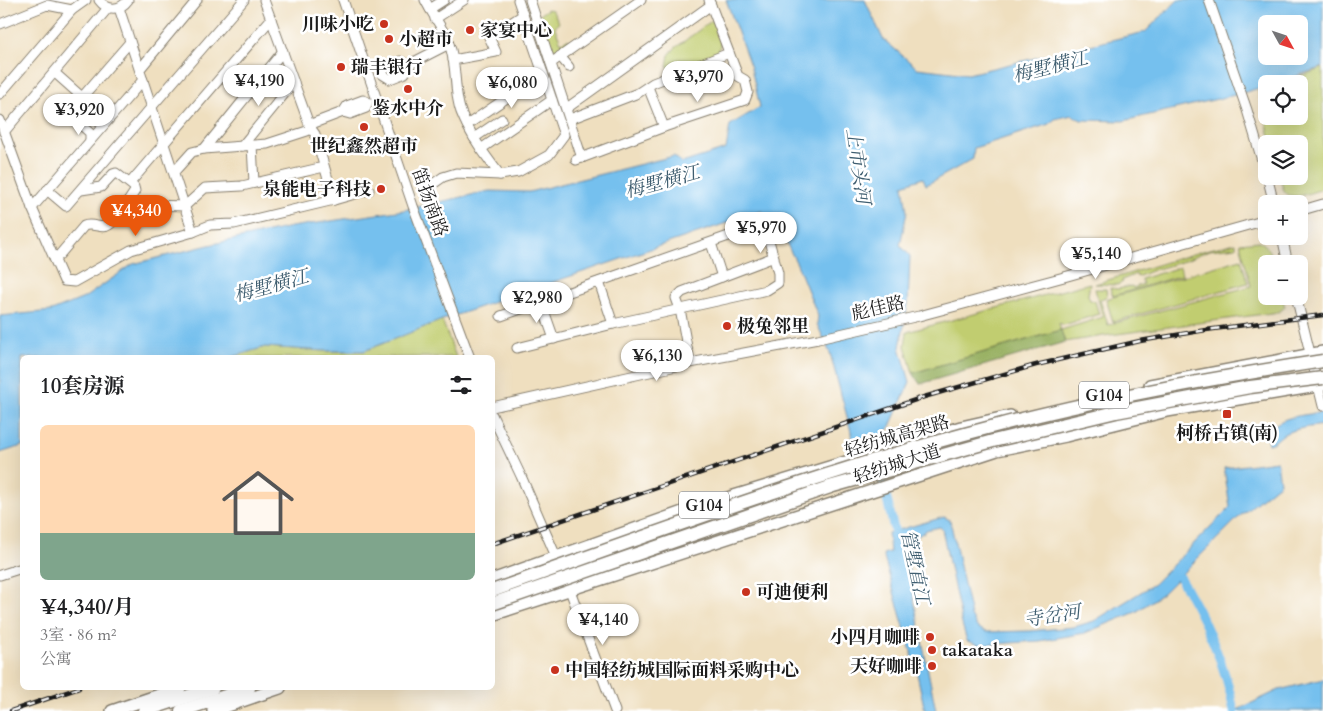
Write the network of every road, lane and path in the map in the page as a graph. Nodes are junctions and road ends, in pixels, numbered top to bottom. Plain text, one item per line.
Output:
1 (86, 0) edge
2 (98, 0) edge
3 (128, 0) edge
4 (196, 0) edge
5 (244, 0) edge
6 (264, 0) edge
7 (344, 0) edge
8 (424, 0) edge
9 (444, 0) edge
10 (464, 0) edge
11 (518, 0) edge
12 (530, 0) edge
13 (641, 0) edge
14 (1209, 0) edge
15 (710, 3) edge
16 (108, 8) junction
17 (119, 8) junction
18 (430, 9) junction
19 (72, 10) junction
20 (523, 15) junction
21 (271, 18) junction
22 (435, 19) junction
23 (0, 24) edge
24 (130, 42) junction
25 (449, 44) junction
26 (283, 52) junction
27 (729, 53) junction
28 (560, 56) junction
29 (453, 60) junction
30 (552, 63) junction
31 (408, 64) junction
32 (569, 67) dead end
33 (140, 70) junction
34 (55, 73) junction
35 (542, 73) junction
36 (382, 74) junction
37 (370, 79) junction
38 (143, 80) junction
39 (294, 82) junction
40 (648, 87) junction
41 (0, 94) edge
42 (82, 97) junction
43 (373, 100) junction
44 (552, 100) junction
45 (152, 108) junction
46 (567, 108) junction
47 (502, 119) dead end
48 (570, 119) junction
49 (0, 120) edge
50 (467, 125) junction
51 (310, 127) junction
52 (664, 127) junction
53 (4, 132) junction
54 (474, 138) junction
55 (90, 142) junction
56 (165, 143) junction
57 (252, 145) junction
58 (242, 146) junction
59 (1258, 146) edge
60 (204, 149) junction
61 (481, 149) junction
62 (324, 166) junction
63 (174, 172) junction
64 (500, 175) junction
65 (130, 183) junction
66 (254, 183) junction
67 (433, 184) dead end
68 (47, 190) junction
69 (80, 190) junction
70 (369, 190) dead end
71 (334, 200) junction
72 (1323, 204) edge
73 (185, 206) junction
74 (32, 208) junction
75 (1308, 208) edge
76 (121, 212) junction
77 (1258, 222) edge
78 (193, 232) junction
79 (710, 243) junction
80 (774, 257) junction
81 (55, 260) junction
82 (722, 277) junction
83 (599, 282) junction
84 (541, 302) junction
85 (1298, 305) edge
86 (680, 309) junction
87 (500, 316) dead end
88 (613, 324) junction
89 (554, 339) junction
90 (517, 348) dead end
91 (1323, 352) edge
92 (1310, 354) junction
93 (469, 355) edge
94 (1323, 361) edge
95 (690, 363) junction
96 (1321, 383) edge
97 (495, 406) edge
98 (1323, 406) edge
99 (495, 421) edge
100 (556, 558) junction
101 (20, 569) edge
102 (0, 575) edge
103 (495, 579) edge
104 (570, 589) junction
105 (495, 590) edge
106 (495, 603) edge
107 (495, 615) edge
108 (174, 690) edge
109 (207, 690) edge
110 (243, 690) edge
111 (274, 690) edge
112 (112, 711) edge
113 (144, 711) edge
114 (181, 711) edge
115 (213, 711) edge
116 (615, 711) edge

1 - 19 street
2 - 16 street
3 - 17 street
4 - 33 street
5 - 45 street
6 - 21 street
7 - 37 street, 笛扬南路
8 - 18 street
9 - 18 street
10 - 22 street
11 - 20 street
12 - 30 street
13 - 28 street
14 - 59 street
15 - 27 street
15 - 46 street
16 - 17 street
16 - 34 street
17 - 24 street
18 - 22 street
19 - 23 street
19 - 41 street
20 - 29 street
20 - 35 street
21 - 26 street
21 - 56 street
22 - 25 street
24 - 33 street
24 - 42 street
25 - 29 street
25 - 31 street
26 - 39 street
26 - 60 street
27 - 40 street
27 - 52 street
28 - 30 street
28 - 32 street
29 - 50 street
30 - 46 street
31 - 36 street
31 - 36 street
33 - 38 street
34 - 42 street
34 - 53 street
35 - 44 street
35 - 50 street
36 - 37 street
37 - 43 street, 笛扬南路
38 - 45 street
38 - 55 street
39 - 51 street
39 - 58 street
40 - 48 street
40 - 52 street
42 - 55 street
43 - 51 street
43 - 93 street, 笛扬南路
44 - 61 street
44 - 64 street
45 - 56 street
45 - 69 street
46 - 48 street
47 - 54 street
48 - 52 street
49 - 53 street
50 - 54 street
51 - 57 street
51 - 62 street
53 - 74 street
54 - 61 street
55 - 68 street
56 - 63 street
56 - 65 street
57 - 58 street
57 - 66 street
58 - 60 street
60 - 63 street
61 - 64 street
62 - 66 street
62 - 71 street
63 - 73 street
64 - 67 street
65 - 69 street
65 - 76 street
66 - 73 street
68 - 69 street
68 - 74 street
70 - 71 street
71 - 78 street
72 - 75 street
73 - 76 street
73 - 78 street
74 - 81 street
76 - 81 street
77 - 95 street, 彪佳路
78 - 81 street
79 - 80 street
79 - 82 street
79 - 83 street
80 - 82 street
80 - 86 street
82 - 86 street
83 - 84 street
83 - 88 street
84 - 87 street
84 - 89 street
85 - 92 street
86 - 88 street
86 - 95 street
88 - 89 street
89 - 90 street
91 - 92 main road, 轻纺城大道 / G104
92 - 96 street
92 - 100 main road, 轻纺城大道 / G104
94 - 105 highway, 轻纺城高架路, bridge
95 - 97 street, 彪佳路
96 - 98 street
96 - 104 main road, 轻纺城大道 / G104
96 - 106 highway, 轻纺城高架路, bridge
99 - 100 street
100 - 103 main road, 轻纺城大道 / G104
100 - 104 street
101 - 102 street
104 - 107 main road, 轻纺城大道 / G104
104 - 116 street
108 - 112 main road
109 - 113 highway
110 - 114 highway
111 - 115 main road

